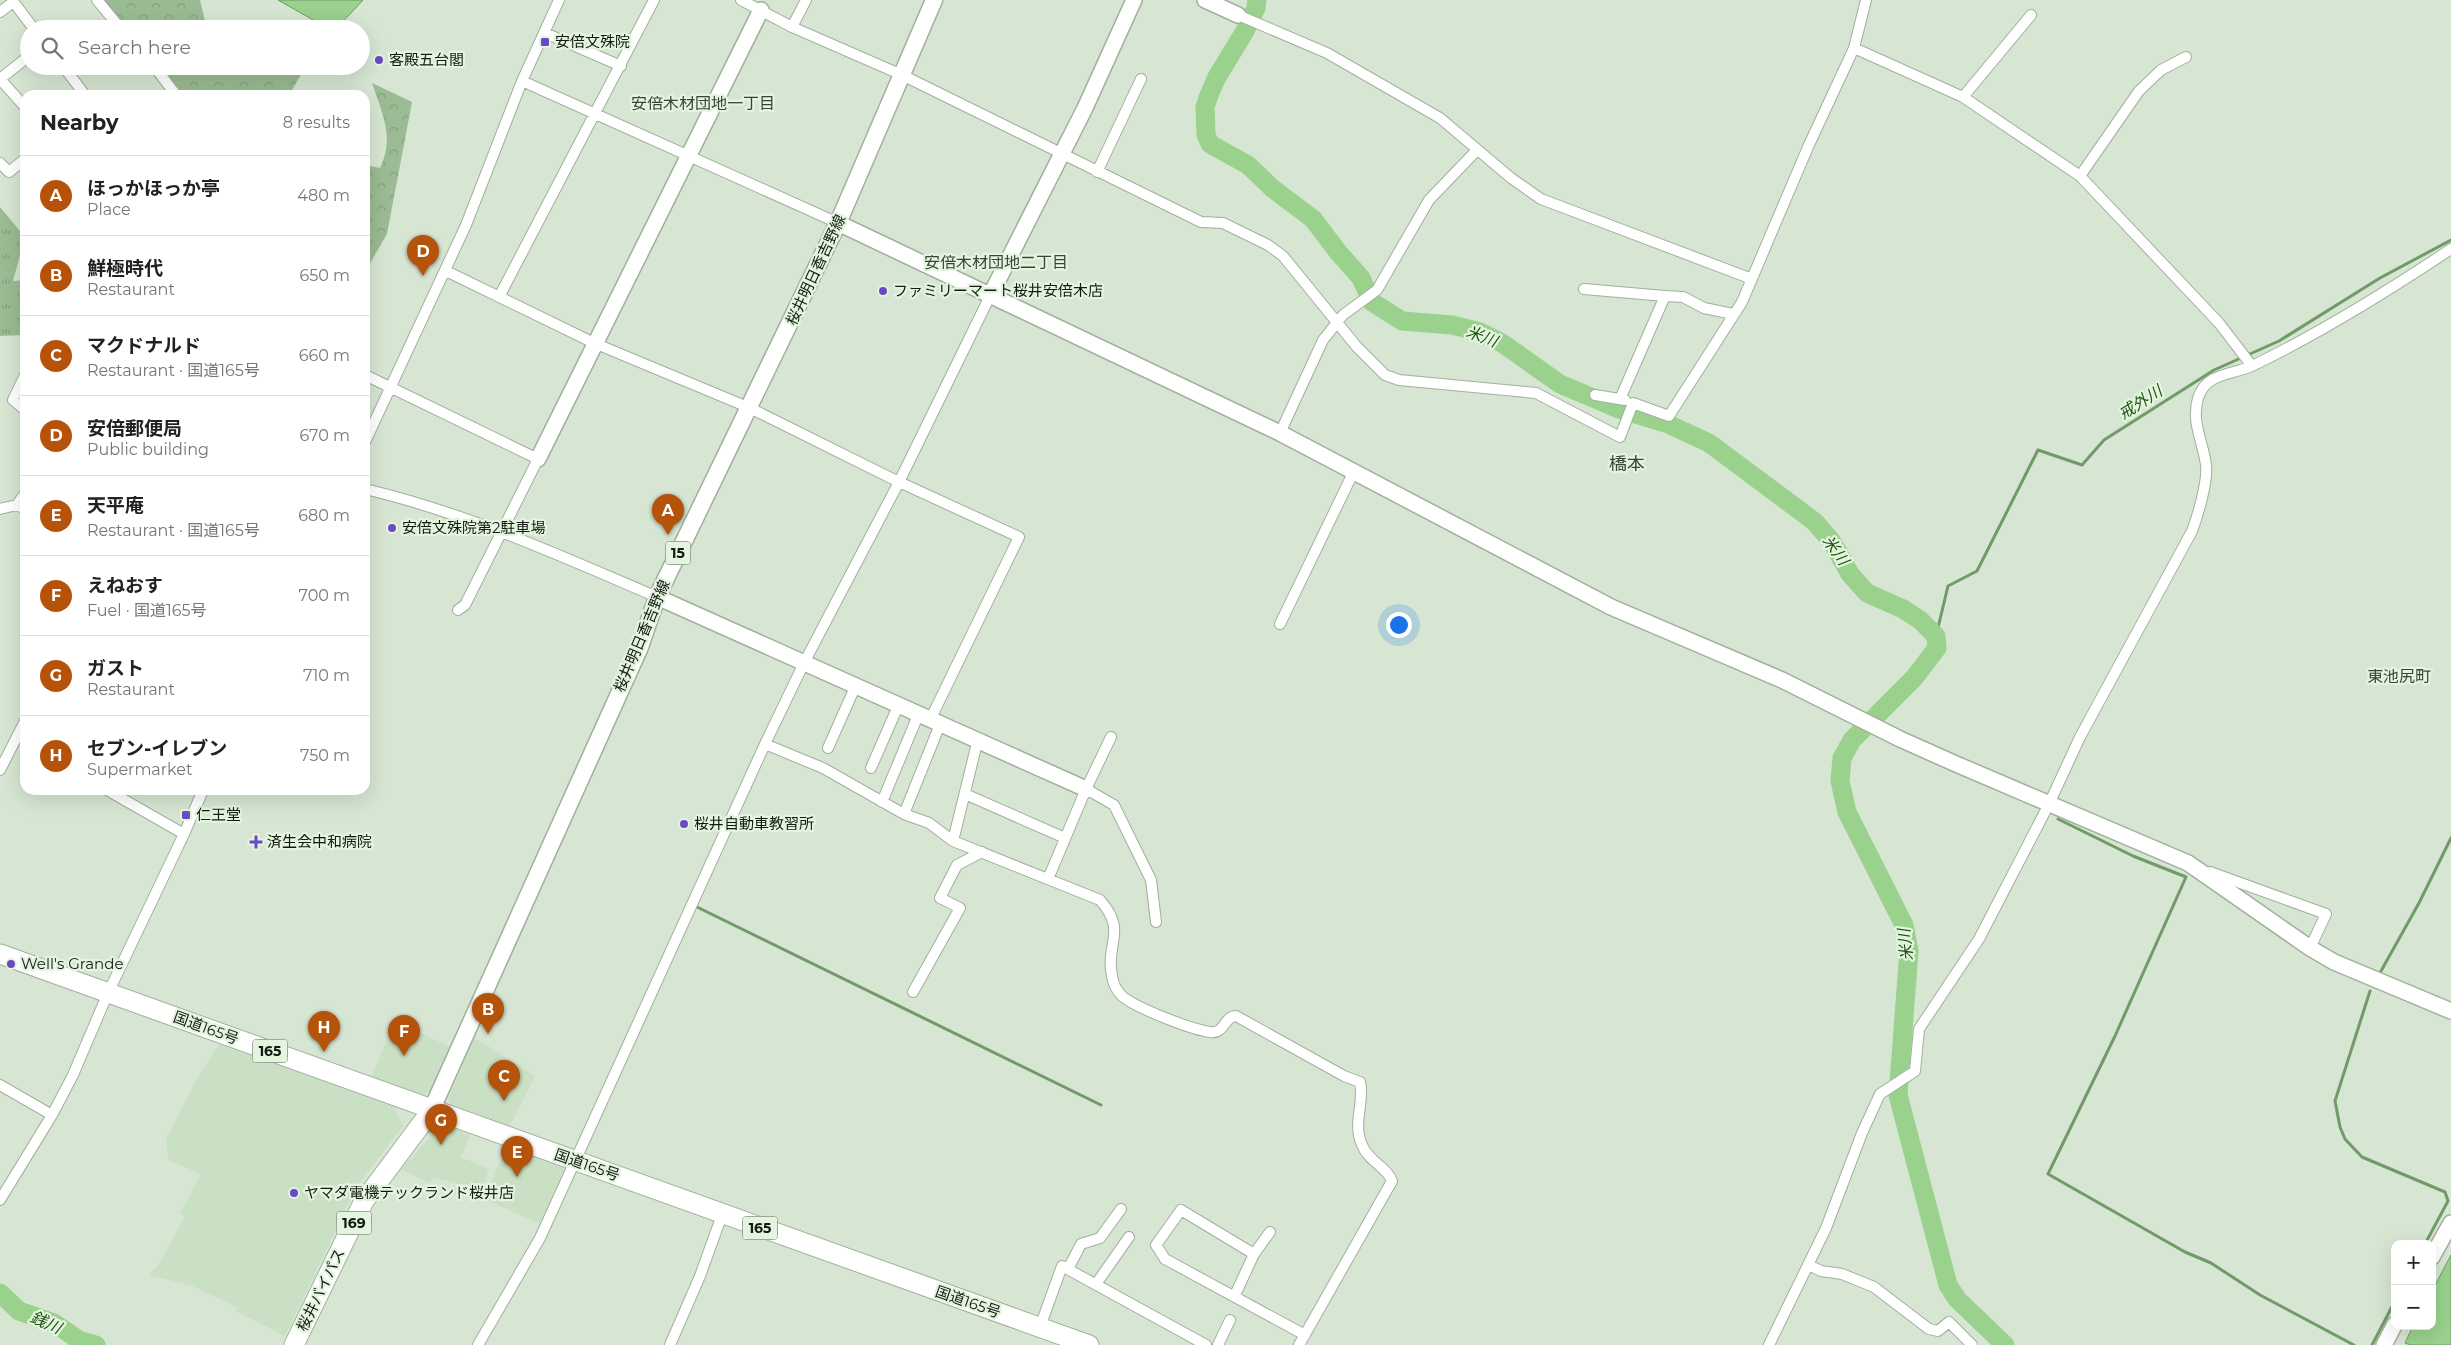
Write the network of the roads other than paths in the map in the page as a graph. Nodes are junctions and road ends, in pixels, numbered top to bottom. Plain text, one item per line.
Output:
1 (97, 0) edge
2 (559, 0) edge
3 (654, 0) edge
4 (741, 0) edge
5 (806, 0) edge
6 (934, 0) edge
7 (1134, 0) edge
8 (1205, 0) edge
9 (1866, 0) edge
10 (12, 1) edge
11 (761, 10) junction
12 (0, 12) edge
13 (1238, 14) joint
14 (2031, 16) dead end
15 (27, 20) edge
16 (114, 20) edge
17 (792, 27) junction
18 (545, 33) junction
19 (1854, 48) junction
20 (2186, 57) dead end
21 (20, 63) edge
22 (621, 66) junction
23 (902, 74) junction
24 (70, 75) edge
25 (161, 75) edge
26 (1, 78) edge
27 (1141, 79) dead end
28 (522, 81) junction
29 (81, 90) edge
30 (172, 90) edge
31 (1963, 97) junction
32 (20, 101) edge
33 (597, 113) junction
34 (1477, 150) junction
35 (687, 155) junction
36 (1062, 155) junction
37 (0, 163) edge
38 (20, 163) edge
39 (1097, 172) junction
40 (2080, 176) junction
41 (838, 223) junction
42 (2451, 249) edge
43 (446, 271) junction
44 (1752, 279) junction
45 (1584, 289) dead end
46 (499, 296) junction
47 (990, 296) junction
48 (1665, 296) junction
49 (1733, 314) junction
50 (1336, 322) junction
51 (594, 343) junction
52 (2252, 366) junction
53 (370, 377) edge
54 (20, 385) edge
55 (391, 387) junction
56 (1595, 395) dead end
57 (1620, 399) junction
58 (1633, 403) junction
59 (20, 405) edge
60 (750, 408) junction
61 (370, 431) edge
62 (1280, 433) junction
63 (538, 459) junction
64 (1354, 471) junction
65 (899, 482) junction
66 (370, 490) edge
67 (20, 507) edge
68 (0, 509) edge
69 (502, 531) junction
70 (657, 597) junction
71 (458, 610) dead end
72 (1280, 624) dead end
73 (804, 663) junction
74 (856, 685) junction
75 (899, 704) junction
76 (931, 718) junction
77 (20, 731) edge
78 (1110, 737) dead end
79 (978, 739) junction
80 (765, 744) junction
81 (828, 748) dead end
82 (871, 768) dead end
83 (0, 770) edge
84 (1086, 789) junction
85 (965, 794) junction
86 (116, 795) edge
87 (201, 795) edge
88 (882, 802) junction
89 (2048, 804) junction
90 (904, 814) junction
91 (184, 834) junction
92 (1065, 838) junction
93 (953, 841) junction
94 (982, 852) junction
95 (2188, 863) junction
96 (1048, 879) junction
97 (1156, 922) dead end
98 (2310, 948) junction
99 (0, 954) edge
100 (108, 992) junction
101 (912, 992) dead end
102 (2451, 1011) edge
103 (0, 1085) edge
104 (431, 1111) junction
105 (52, 1115) junction
106 (574, 1161) junction
107 (0, 1200) edge
108 (1121, 1209) dead end
109 (722, 1215) junction
110 (2451, 1223) edge
111 (1270, 1232) dead end
112 (1128, 1237) dead end
113 (2436, 1250) edge
114 (1254, 1254) junction
115 (1809, 1265) junction
116 (1068, 1268) junction
117 (1096, 1284) junction
118 (1235, 1295) junction
119 (1230, 1320) dead end
120 (1040, 1328) junction
121 (2392, 1330) edge
122 (1305, 1335) junction
123 (294, 1345) edge
124 (478, 1345) edge
125 (670, 1345) edge
126 (1089, 1345) edge
127 (1206, 1345) edge
128 (1218, 1345) edge
129 (1299, 1345) edge
130 (1769, 1345) edge
131 (1972, 1345) edge
132 (2384, 1345) edge

1 - 16 street
2 - 18 street
3 - 22 street
4 - 11 street
5 - 17 street
6 - 23 main road, 桜井明日香吉野線 / 15
7 - 36 street
8 - 13 street
9 - 19 street
10 - 12 street
10 - 15 street
11 - 17 street
11 - 35 street
13 - 34 street
14 - 31 street
17 - 23 street
18 - 22 street
18 - 28 street
19 - 31 street
19 - 44 street
20 - 40 street
21 - 26 street
22 - 33 street
23 - 36 street
23 - 41 main road, 桜井明日香吉野線 / 15
24 - 29 street
25 - 30 street
26 - 32 street
27 - 39 street
28 - 33 street
28 - 43 street
31 - 40 street
33 - 35 street
33 - 46 street
34 - 44 street
34 - 50 street
35 - 41 street
35 - 51 street
36 - 39 street
36 - 47 street
37 - 38 street
39 - 50 street
40 - 52 street
41 - 47 street
41 - 60 main road, 桜井明日香吉野線 / 15
42 - 52 street
43 - 46 street
43 - 55 street
44 - 49 street
45 - 48 street
46 - 51 street
47 - 62 street
47 - 65 street
48 - 49 street
48 - 57 street
49 - 58 street
50 - 58 street
50 - 62 street
51 - 60 street
51 - 63 street
52 - 89 street
53 - 55 street
54 - 59 street
55 - 61 street
55 - 63 street
56 - 57 street
57 - 58 street
60 - 65 street
60 - 70 main road, 桜井明日香吉野線 / 15
62 - 64 street
63 - 69 street
64 - 72 street
64 - 89 street
65 - 73 street
65 - 76 street
66 - 69 street
67 - 68 street
69 - 70 street
69 - 71 street
70 - 73 street
70 - 104 main road, 桜井明日香吉野線 / 15
73 - 74 street
73 - 80 street
74 - 75 street
74 - 81 street
75 - 76 street
75 - 82 street
76 - 79 street
76 - 88 street
76 - 90 street
77 - 83 street
78 - 84 street
79 - 84 street
79 - 85 street
80 - 88 street
80 - 106 street
84 - 92 street
84 - 97 street
85 - 92 street
85 - 93 street
86 - 91 street
87 - 91 street
88 - 90 street
89 - 95 street
89 - 115 street
90 - 93 street
91 - 100 street
92 - 96 street
93 - 94 street
94 - 96 street
94 - 101 street
95 - 98 street
95 - 98 street
96 - 122 street
98 - 102 street
99 - 100 highway, 国道165号 / 165
100 - 104 highway, 国道165号 / 165
100 - 105 street
103 - 105 street
104 - 106 highway, 国道165号 / 165
104 - 123 highway, 桜井バイパス / 169
105 - 107 street
106 - 109 highway, 国道165号 / 165
106 - 124 street
108 - 116 street
109 - 120 highway, 国道165号 / 165
109 - 125 street
110 - 113 street
111 - 114 street
112 - 117 street
114 - 118 street
114 - 118 street
115 - 130 street
115 - 131 street
116 - 117 street
116 - 120 street
117 - 127 street
118 - 122 street
119 - 128 street
120 - 126 highway, 国道165号 / 165
121 - 132 street
122 - 129 street

